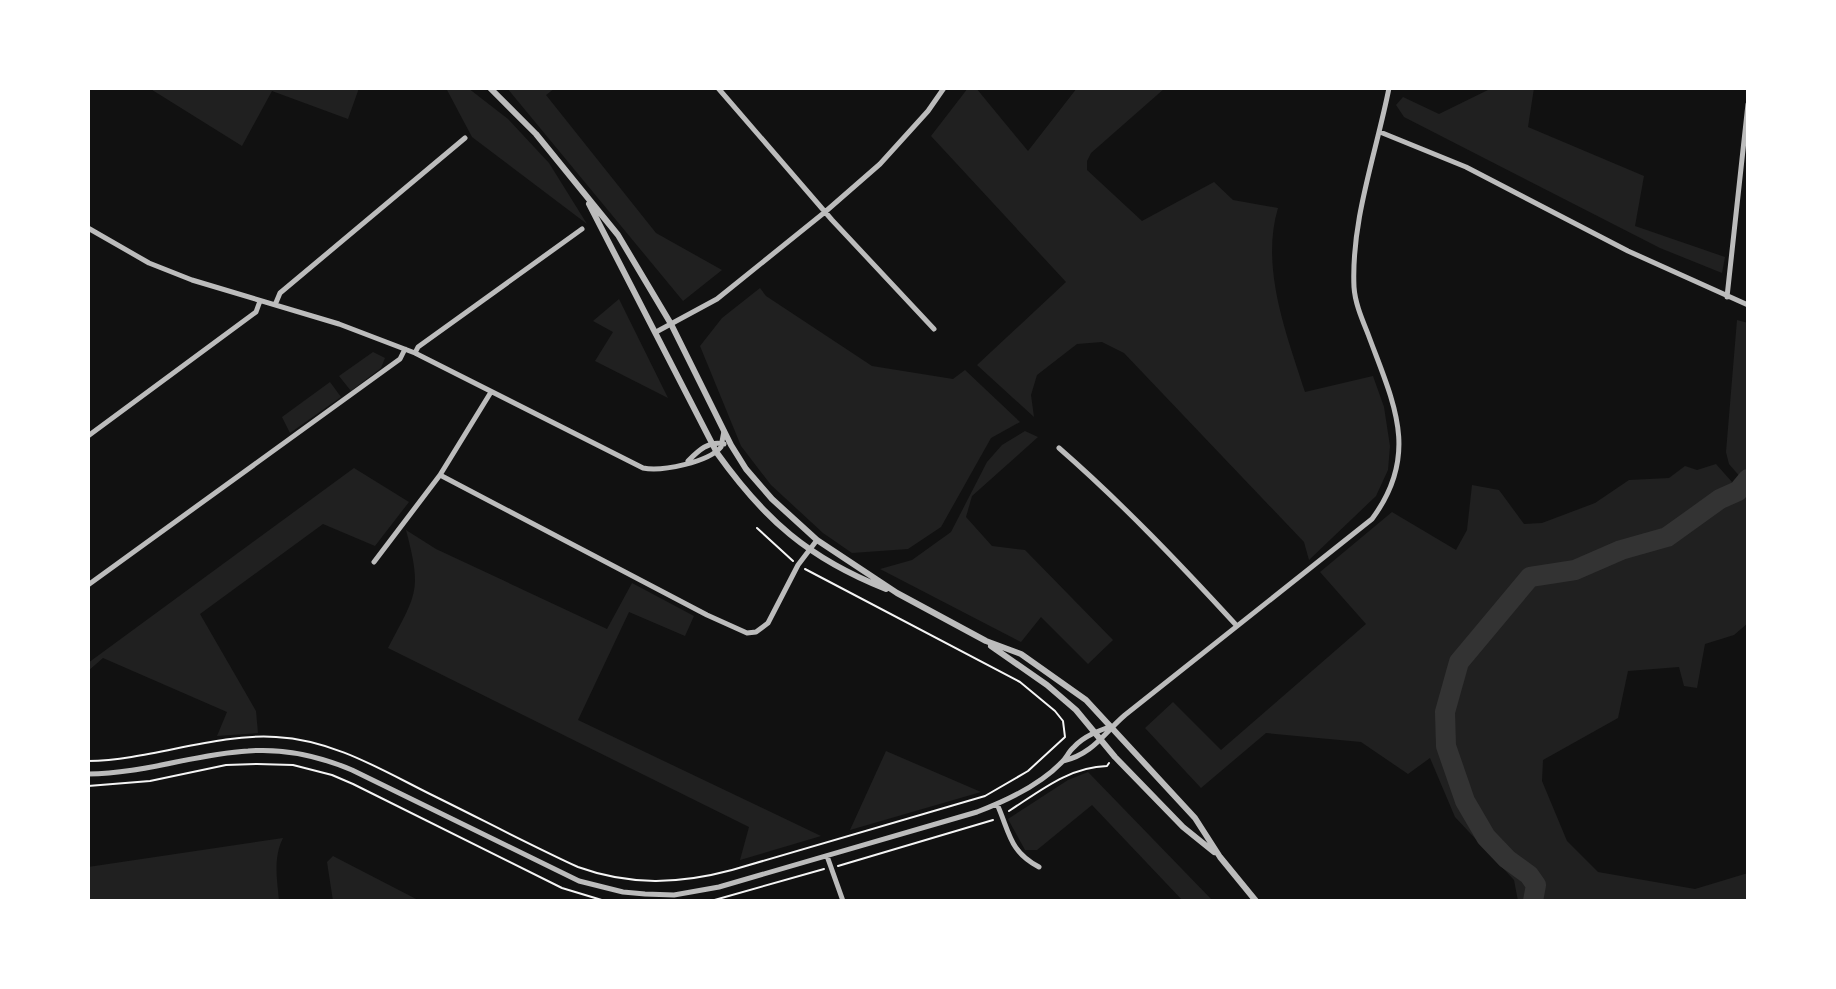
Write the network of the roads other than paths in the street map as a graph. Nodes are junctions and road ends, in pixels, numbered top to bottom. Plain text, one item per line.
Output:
1 (490, 88) edge
2 (718, 88) edge
3 (944, 88) edge
4 (1389, 88) edge
5 (1748, 104) edge
6 (1380, 132) junction
7 (465, 138) dead end
8 (581, 190) junction
9 (825, 212) junction
10 (88, 228) edge
11 (582, 229) dead end
12 (1727, 297) junction
13 (260, 301) junction
14 (275, 305) junction
15 (1748, 305) edge
16 (671, 324) junction
17 (934, 329) dead end
18 (656, 332) junction
19 (405, 349) junction
20 (415, 353) junction
21 (491, 392) junction
22 (724, 431) junction
23 (88, 436) edge
24 (723, 443) junction
25 (712, 444) junction
26 (731, 445) junction
27 (1059, 448) dead end
28 (717, 453) junction
29 (688, 462) junction
30 (440, 475) junction
31 (817, 540) junction
32 (809, 550) junction
33 (374, 562) dead end
34 (88, 585) edge
35 (897, 593) junction
36 (1237, 626) junction
37 (986, 641) junction
38 (1112, 726) junction
39 (1094, 732) junction
40 (1102, 741) junction
41 (1062, 762) junction
42 (88, 774) edge
43 (997, 804) junction
44 (827, 856) junction
45 (1220, 857) junction
46 (1039, 867) dead end
47 (843, 901) edge
48 (1256, 901) edge

1 - 8 street
2 - 9 street
3 - 9 street
4 - 6 street
5 - 12 street
6 - 12 street
6 - 36 street
7 - 14 street
8 - 16 street
8 - 18 street
9 - 16 street
9 - 17 street
10 - 13 street
11 - 20 street
12 - 15 street
13 - 14 street
13 - 23 street
14 - 19 street
16 - 18 street
16 - 22 street
18 - 25 street
19 - 20 street
19 - 34 street
20 - 21 street
21 - 29 street
21 - 30 street
22 - 24 street
22 - 26 street
24 - 25 street
24 - 26 street
24 - 28 street
25 - 28 street
25 - 29 street
26 - 31 street
27 - 36 street
28 - 29 street
28 - 32 street
30 - 32 street
30 - 33 street
31 - 32 street
31 - 35 street
32 - 35 street
35 - 37 street
36 - 38 street
37 - 38 street
37 - 39 street
38 - 39 street
38 - 40 street
38 - 45 street
39 - 40 street
39 - 41 street
40 - 41 street
40 - 45 street
41 - 43 street
42 - 44 street
43 - 44 street
43 - 46 street
44 - 47 street
45 - 48 street

